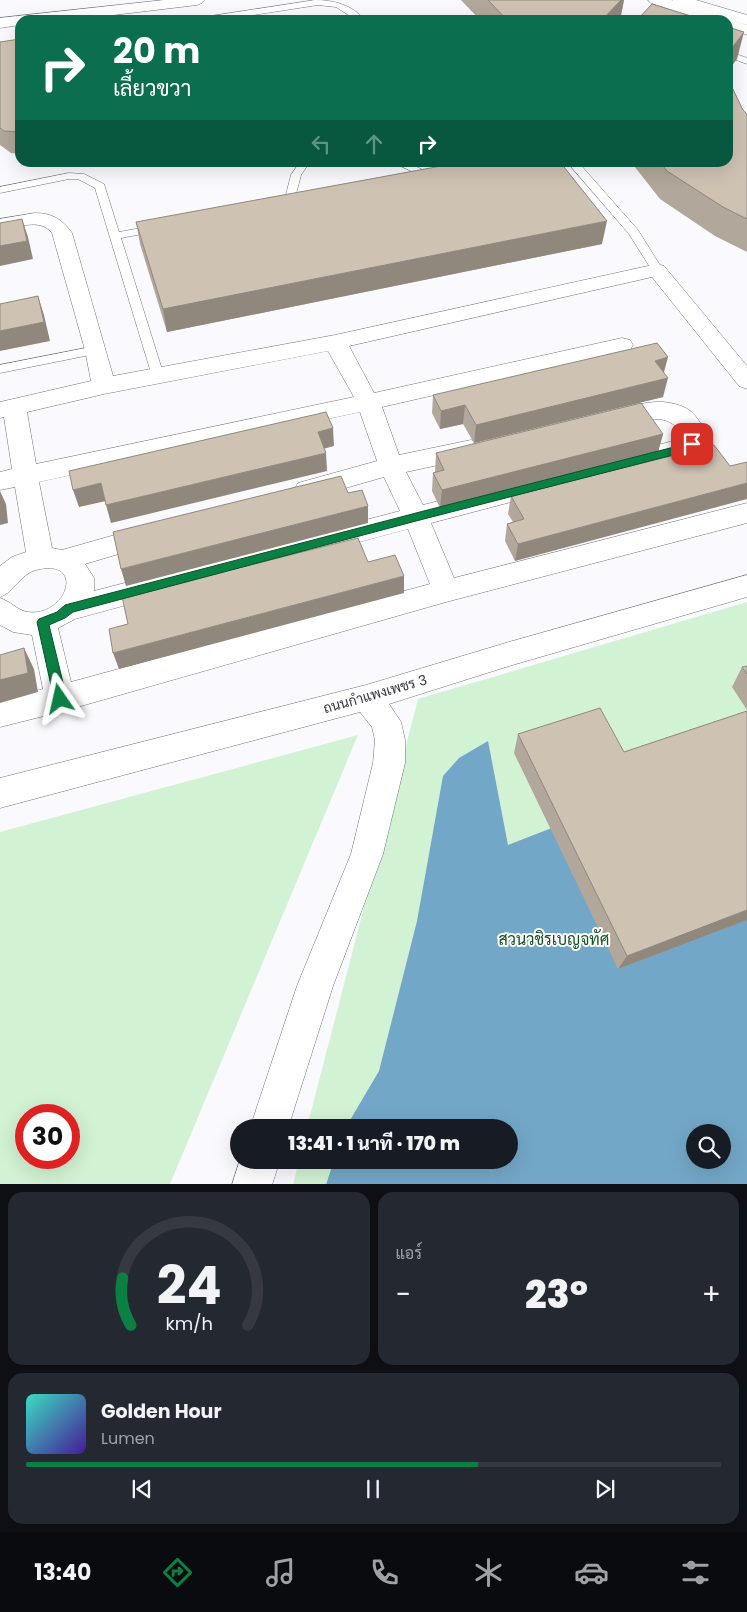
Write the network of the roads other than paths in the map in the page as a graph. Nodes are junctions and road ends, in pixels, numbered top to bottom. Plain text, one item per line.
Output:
1 (49, 0) edge
2 (197, 0) edge
3 (656, 0) edge
4 (680, 0) edge
5 (710, 0) edge
6 (252, 2) dead end
7 (285, 3) edge
8 (257, 12) junction
9 (747, 12) edge
10 (53, 15) edge
11 (66, 15) edge
12 (238, 15) edge
13 (355, 15) edge
14 (702, 15) edge
15 (730, 15) edge
16 (733, 16) edge
17 (747, 20) edge
18 (15, 21) edge
19 (0, 23) edge
20 (733, 26) edge
21 (747, 30) edge
22 (733, 56) edge
23 (747, 61) edge
24 (302, 167) edge
25 (410, 167) edge
26 (576, 167) edge
27 (413, 181) edge
28 (0, 190) edge
29 (288, 206) edge
30 (0, 225) edge
31 (173, 226) edge
32 (115, 236) junction
33 (657, 270) junction
34 (335, 342) junction
35 (622, 344) dead end
36 (96, 350) junction
37 (0, 369) edge
38 (158, 376) junction
39 (747, 381) edge
40 (104, 386) junction
41 (368, 402) junction
42 (7, 408) edge
43 (592, 424) edge
44 (496, 444) edge
45 (391, 466) junction
46 (24, 475) junction
47 (0, 481) edge
48 (288, 496) edge
49 (747, 513) edge
50 (416, 517) junction
51 (176, 528) edge
52 (52, 559) junction
53 (3, 578) edge
54 (747, 586) edge
55 (446, 591) junction
56 (69, 608) junction
57 (16, 620) edge
58 (366, 698) junction
59 (60, 699) junction
60 (0, 714) edge
61 (0, 793) edge
62 (272, 1119) edge
63 (257, 1169) edge
64 (252, 1184) edge

1 - 10 main road
2 - 11 main road
3 - 14 main road
4 - 15 main road
5 - 9 main road
6 - 8 lane
7 - 8 lane
7 - 13 lane
8 - 12 lane
16 - 17 main road
18 - 19 main road
20 - 21 main road
22 - 23 lane
24 - 29 lane
25 - 27 lane
26 - 33 lane
28 - 32 lane
30 - 36 main road
31 - 32 lane
32 - 38 lane
33 - 34 main road
33 - 39 main road
34 - 38 main road
34 - 41 main road
35 - 41 main road
36 - 37 lane
36 - 40 main road
38 - 40 main road
40 - 42 main road
41 - 45 main road
41 - 46 main road
42 - 46 main road
43 - 50 main road
44 - 45 main road
45 - 48 main road
45 - 50 main road
46 - 47 main road
46 - 52 main road
49 - 55 main road
50 - 55 main road
50 - 56 main road
51 - 52 main road
52 - 53 main road
52 - 56 main road
54 - 58 main road, ถนนกำแพงเพชร 3
55 - 59 main road
56 - 57 main road
57 - 59 main road
58 - 61 main road, ถนนกำแพงเพชร 3
58 - 62 main road
59 - 60 main road
63 - 64 main road

